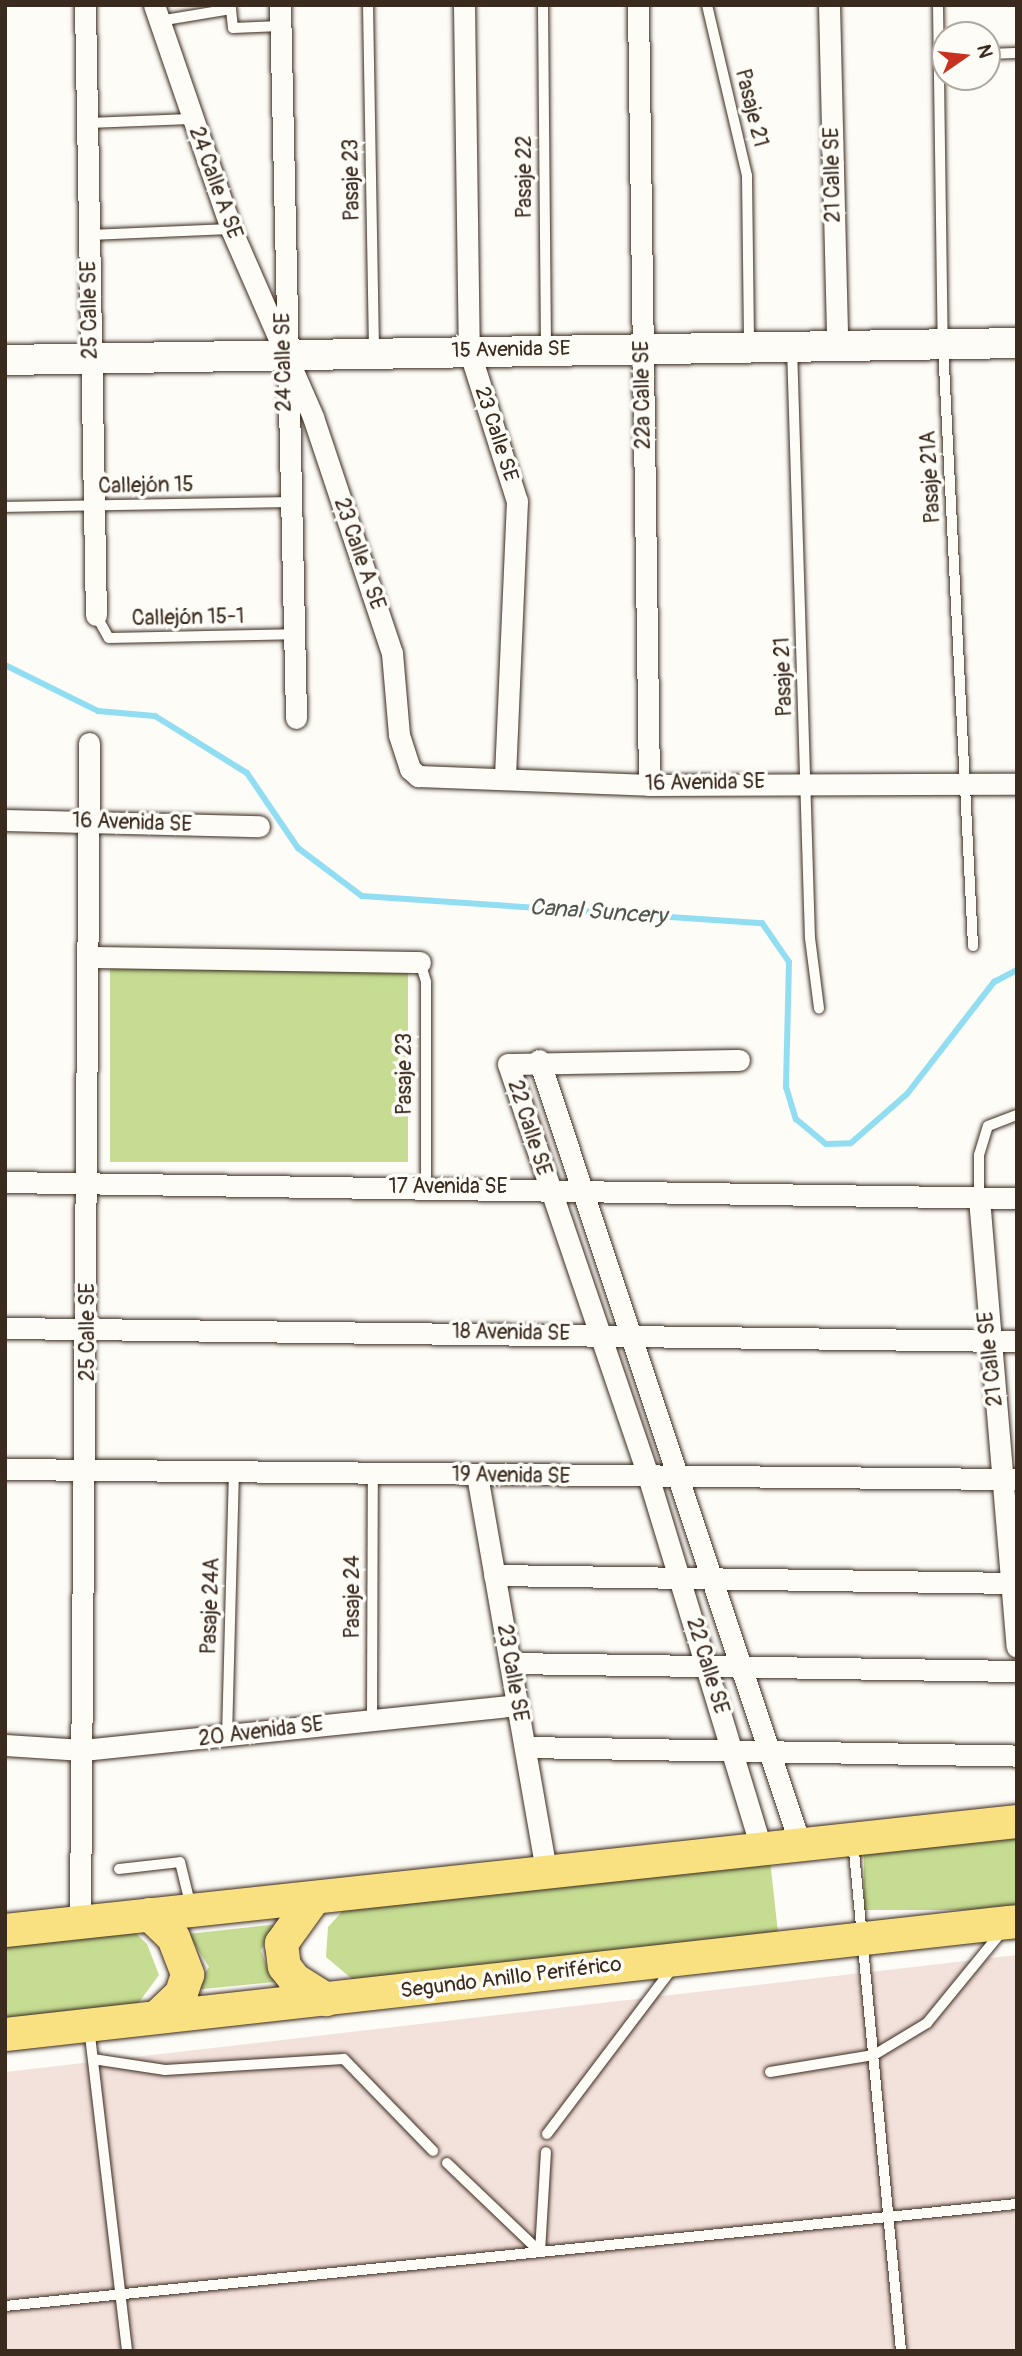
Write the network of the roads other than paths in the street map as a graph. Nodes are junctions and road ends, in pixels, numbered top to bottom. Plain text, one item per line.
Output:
1 (85, 5) edge
2 (368, 5) edge
3 (464, 5) edge
4 (543, 5) edge
5 (638, 5) edge
6 (706, 5) edge
7 (829, 5) edge
8 (231, 7) edge
9 (156, 13) edge
10 (280, 15) edge
11 (942, 91) edge
12 (192, 119) junction
13 (87, 123) junction
14 (231, 229) junction
15 (89, 235) junction
16 (1017, 343) edge
17 (837, 344) junction
18 (792, 345) junction
19 (943, 345) junction
20 (749, 346) junction
21 (643, 347) junction
22 (546, 349) junction
23 (469, 350) junction
24 (374, 354) junction
25 (283, 358) junction
26 (91, 359) junction
27 (5, 360) edge
28 (287, 502) junction
29 (94, 506) junction
30 (5, 507) edge
31 (96, 615) joint
32 (293, 634) junction
33 (296, 718) dead end
34 (89, 743) dead end
35 (403, 758) joint
36 (505, 779) junction
37 (806, 781) junction
38 (968, 784) junction
39 (1017, 784) edge
40 (649, 785) junction
41 (5, 820) edge
42 (91, 821) junction
43 (259, 826) dead end
44 (973, 946) dead end
45 (89, 957) junction
46 (421, 961) joint
47 (819, 1008) dead end
48 (539, 1060) junction
49 (739, 1060) dead end
50 (1017, 1115) edge
51 (5, 1182) edge
52 (88, 1185) junction
53 (426, 1187) junction
54 (549, 1188) junction
55 (585, 1189) junction
56 (979, 1198) junction
57 (1017, 1198) edge
58 (5, 1328) edge
59 (88, 1329) junction
60 (601, 1334) junction
61 (634, 1334) junction
62 (987, 1340) junction
63 (1017, 1341) edge
64 (5, 1469) edge
65 (88, 1470) junction
66 (234, 1474) junction
67 (373, 1475) junction
68 (477, 1475) junction
69 (649, 1479) junction
70 (1012, 1479) edge
71 (684, 1480) junction
72 (494, 1575) junction
73 (716, 1580) junction
74 (680, 1581) junction
75 (1016, 1583) edge
76 (1017, 1646) edge
77 (510, 1663) junction
78 (708, 1667) junction
79 (746, 1668) junction
80 (1017, 1671) edge
81 (517, 1705) junction
82 (372, 1718) junction
83 (226, 1738) junction
84 (5, 1745) edge
85 (525, 1747) junction
86 (83, 1750) junction
87 (775, 1753) junction
88 (735, 1756) junction
89 (1017, 1756) edge
90 (1017, 1821) edge
91 (853, 1838) junction
92 (800, 1844) junction
93 (761, 1848) junction
94 (119, 1869) dead end
95 (546, 1870) junction
96 (314, 1897) junction
97 (191, 1910) junction
98 (149, 1914) junction
99 (1014, 1921) edge
100 (80, 1922) junction
101 (5, 1930) edge
102 (864, 1938) junction
103 (680, 1958) junction
104 (326, 1999) junction
105 (157, 2016) junction
106 (89, 2025) junction
107 (5, 2034) edge
108 (874, 2055) junction
109 (93, 2059) junction
110 (770, 2072) dead end
111 (547, 2134) dead end
112 (433, 2151) dead end
113 (546, 2152) dead end
114 (447, 2163) dead end
115 (1017, 2204) edge
116 (887, 2216) junction
117 (540, 2252) junction
118 (120, 2294) junction
119 (5, 2306) edge
120 (127, 2351) edge
121 (901, 2351) edge

1 - 13 street, 25 Calle SE
2 - 24 lane, Pasaje 23
3 - 23 street, 23 Calle SE
4 - 22 lane, Pasaje 22
5 - 21 street, 22a Calle SE
6 - 20 lane, Pasaje 21
7 - 17 street, 21 Calle SE
8 - 9 lane
8 - 10 lane
9 - 12 street, 24 Calle A SE
10 - 25 street, 24 Calle SE
11 - 19 lane, Pasaje 21A
12 - 13 lane
12 - 14 street, 24 Calle A SE
13 - 15 street, 25 Calle SE
14 - 15 lane
14 - 25 street, 24 Calle A SE
15 - 26 street, 25 Calle SE
16 - 19 street, 15 Avenida SE
17 - 18 street, 15 Avenida SE
17 - 19 street, 15 Avenida SE
18 - 20 street, 15 Avenida SE
18 - 37 lane, Pasaje 21
19 - 38 lane, Pasaje 21A
20 - 21 street, 15 Avenida SE
21 - 22 street, 15 Avenida SE
21 - 40 street, 22a Calle SE
22 - 23 street, 15 Avenida SE
23 - 24 street, 15 Avenida SE
23 - 36 street, 23 Calle SE
24 - 25 street, 15 Avenida SE
25 - 26 street, 15 Avenida SE
25 - 28 street, 24 Calle SE
25 - 35 street, 23 Calle A SE
26 - 27 street, 15 Avenida SE
26 - 29 street, 25 Calle SE
28 - 29 lane, Callejón 15
28 - 32 street, 24 Calle SE
29 - 30 lane, Callejón 15
29 - 31 street, 25 Calle SE
31 - 32 lane, Callejón 15-1
32 - 33 street, 24 Calle SE
34 - 42 street, 25 Calle SE
35 - 36 street, 16 Avenida SE
36 - 40 street, 16 Avenida SE
37 - 38 street, 16 Avenida SE
37 - 40 street, 16 Avenida SE
37 - 47 lane, Pasaje 21
38 - 39 street, 16 Avenida SE
38 - 44 lane, Pasaje 21A
41 - 42 street, 16 Avenida SE
42 - 43 street, 16 Avenida SE
42 - 45 street, 25 Calle SE
45 - 46 street
45 - 52 street, 25 Calle SE
46 - 53 lane, Pasaje 23
48 - 49 street
48 - 54 street, 22 Calle SE
48 - 55 street, 22 Calle SE
50 - 56 lane
51 - 52 street, 17 Avenida SE
52 - 53 street, 17 Avenida SE
52 - 59 street, 25 Calle SE
53 - 54 street, 17 Avenida SE
54 - 55 street, 17 Avenida SE
54 - 60 street, 22 Calle SE
55 - 56 street, 17 Avenida SE
55 - 61 street, 22 Calle SE
56 - 57 street, 17 Avenida SE
56 - 62 street, 21 Calle SE
58 - 59 street, 18 Avenida SE
59 - 60 street, 18 Avenida SE
59 - 65 street, 25 Calle SE
60 - 61 street, 18 Avenida SE
60 - 69 street, 22 Calle SE
61 - 62 street, 18 Avenida SE
61 - 71 street, 22 Calle SE
62 - 63 street, 18 Avenida SE
62 - 70 street, 21 Calle SE
64 - 65 street, 19 Avenida SE
65 - 66 street, 19 Avenida SE
65 - 86 street, 25 Calle SE
66 - 67 street, 19 Avenida SE
66 - 83 lane, Pasaje 24A
67 - 68 street, 19 Avenida SE
67 - 82 lane, Pasaje 24
68 - 69 street, 19 Avenida SE
68 - 72 street, 23 Calle SE
69 - 71 street, 19 Avenida SE
69 - 74 street, 22 Calle SE
70 - 71 street, 19 Avenida SE
70 - 75 street, 21 Calle SE
71 - 73 street, 22 Calle SE
72 - 74 street
72 - 77 street, 23 Calle SE
73 - 74 street
73 - 75 street
73 - 79 street, 22 Calle SE
74 - 78 street, 22 Calle SE
75 - 76 street, 21 Calle SE
77 - 78 street
77 - 81 street, 23 Calle SE
78 - 79 street
78 - 88 street, 22 Calle SE
79 - 80 street
79 - 87 street, 22 Calle SE
81 - 82 street, 20 Avenida SE
81 - 85 street, 23 Calle SE
82 - 83 street, 20 Avenida SE
83 - 86 street, 20 Avenida SE
84 - 86 street, 20 Avenida SE
85 - 88 street
85 - 95 street, 23 Calle SE
86 - 100 street, 25 Calle SE
87 - 88 street
87 - 89 street
87 - 92 street, 22 Calle SE
88 - 93 street, 22 Calle SE
90 - 91 main road
91 - 92 main road
91 - 102 lane
92 - 93 main road
93 - 95 main road
94 - 97 lane
95 - 96 main road
96 - 97 main road
96 - 104 main road
97 - 98 main road
98 - 100 main road
98 - 105 main road
99 - 102 main road, Segundo Anillo Periférico
99 - 108 lane
100 - 101 main road
102 - 103 main road, Segundo Anillo Periférico
102 - 108 lane
103 - 104 main road, Segundo Anillo Periférico
103 - 111 lane
104 - 105 main road, Segundo Anillo Periférico
105 - 106 main road, Segundo Anillo Periférico
106 - 107 main road, Segundo Anillo Periférico
106 - 109 lane
108 - 110 lane
108 - 116 lane
109 - 112 lane
109 - 118 lane
113 - 117 lane
114 - 117 lane
115 - 116 lane
116 - 117 lane
116 - 121 lane
117 - 118 lane
118 - 119 lane
118 - 120 lane

